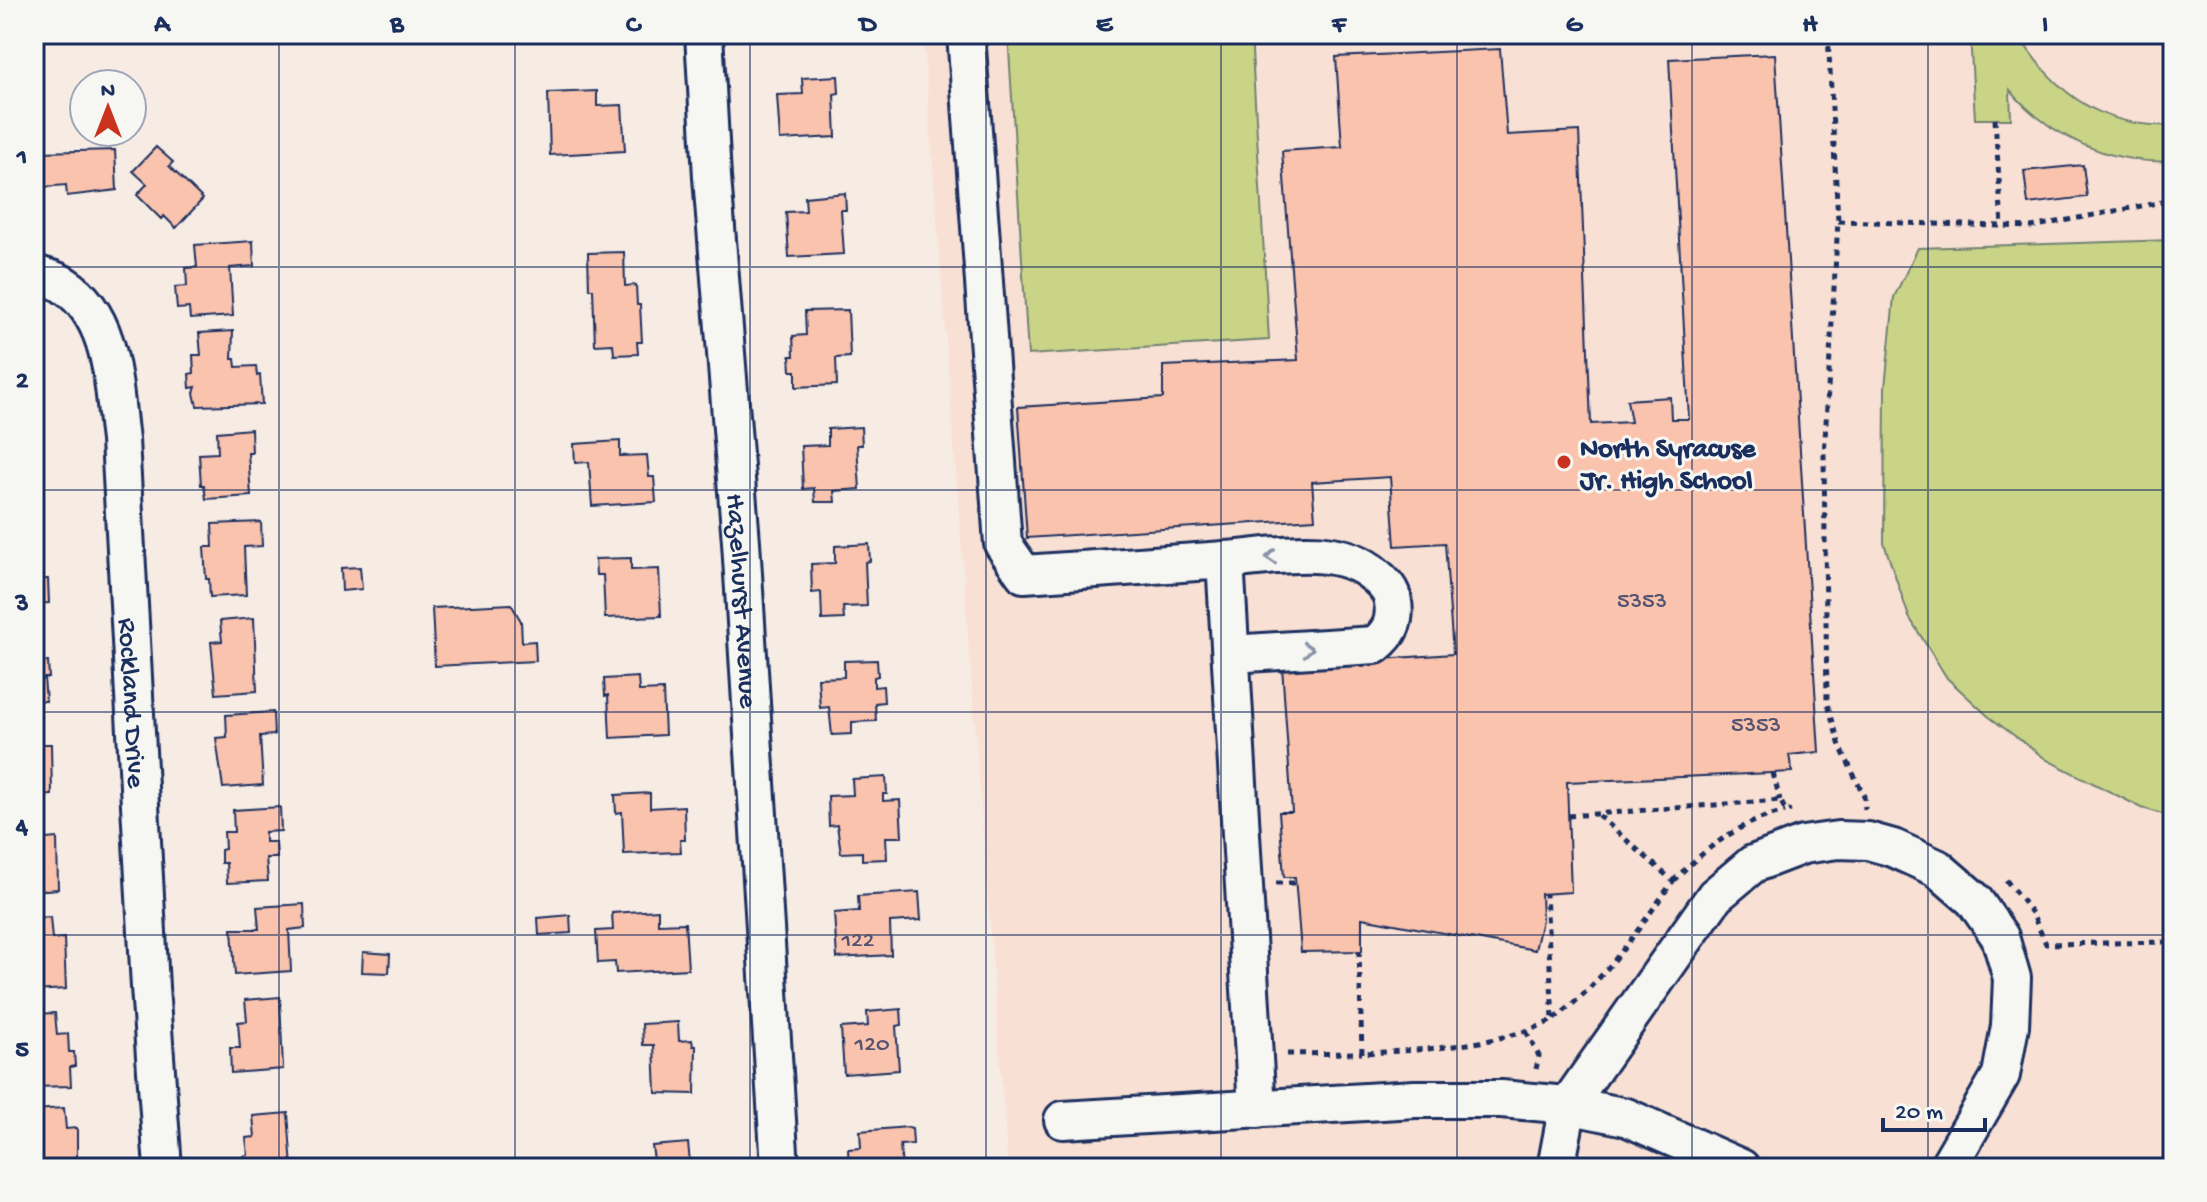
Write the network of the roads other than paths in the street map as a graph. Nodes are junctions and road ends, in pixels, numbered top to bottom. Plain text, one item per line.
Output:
1 (704, 34) edge
2 (966, 34) edge
3 (34, 274) edge
4 (1225, 560) junction
5 (1231, 654) junction
6 (1568, 1105) junction
7 (1257, 1109) junction
8 (1063, 1120) dead end
9 (163, 1168) edge
10 (780, 1168) edge
11 (1556, 1168) edge
12 (1741, 1168) edge
13 (1947, 1168) edge

1 - 10 street, Hazelhurst Avenue
2 - 4 street
3 - 9 street, Rockland Drive
4 - 5 street
5 -> 4 street
5 - 7 street
6 - 7 street
6 - 11 street
6 - 12 street
6 - 13 street
7 - 8 street

